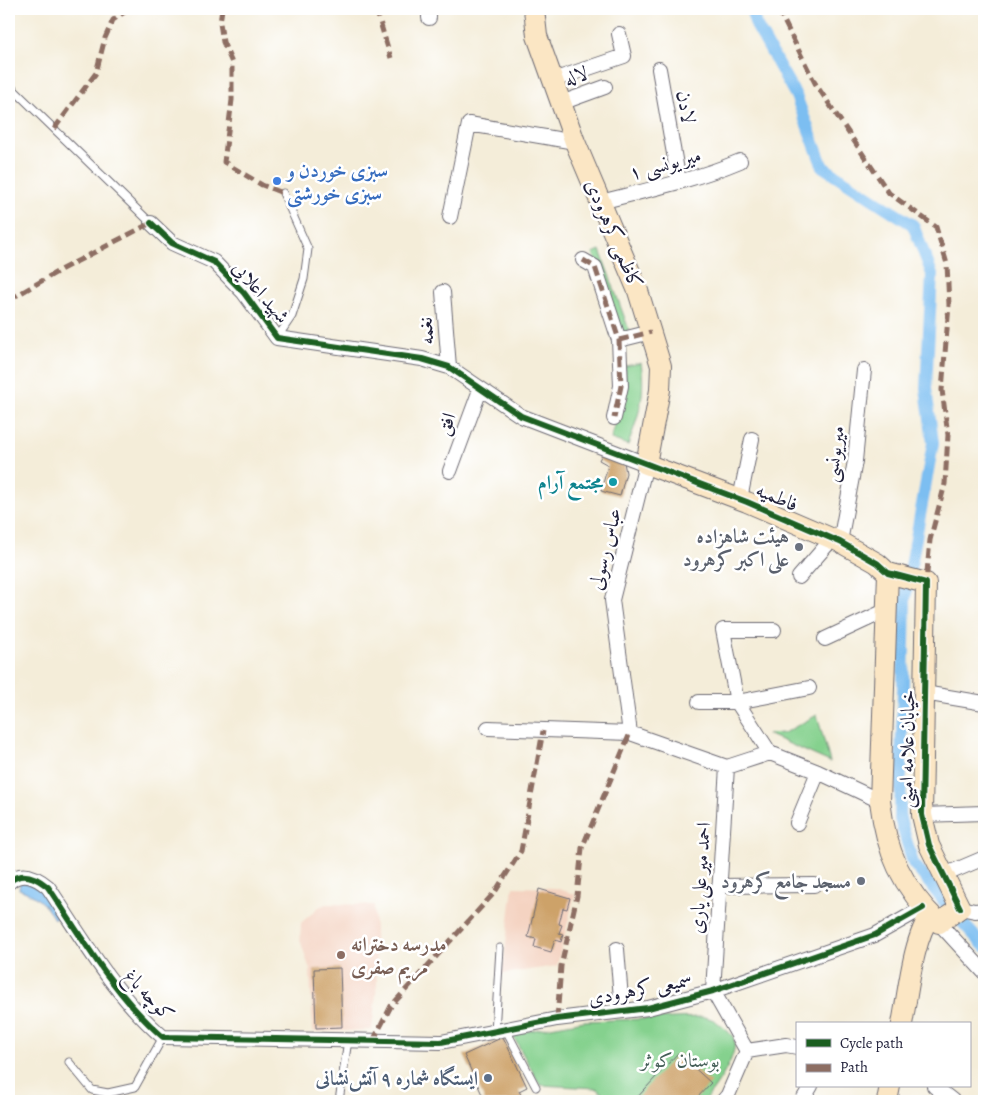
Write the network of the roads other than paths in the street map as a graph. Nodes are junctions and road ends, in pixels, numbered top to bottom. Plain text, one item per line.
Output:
1 (534, 9) edge
2 (619, 34) dead end
3 (659, 69) dead end
4 (553, 80) junction
5 (9, 85) edge
6 (605, 88) dead end
7 (561, 103) junction
8 (575, 142) junction
9 (740, 161) dead end
10 (679, 182) junction
11 (283, 193) dead end
12 (600, 202) junction
13 (450, 217) dead end
14 (151, 223) joint
15 (583, 260) dead end
16 (443, 292) dead end
17 (651, 332) junction
18 (277, 338) junction
19 (618, 340) junction
20 (449, 367) junction
21 (864, 370) dead end
22 (480, 390) junction
23 (614, 418) dead end
24 (752, 439) dead end
25 (646, 464) junction
26 (450, 471) dead end
27 (740, 499) junction
28 (836, 540) junction
29 (888, 573) junction
30 (799, 577) dead end
31 (887, 610) junction
32 (774, 630) dead end
33 (825, 639) dead end
34 (809, 688) dead end
35 (924, 692) junction
36 (699, 702) dead end
37 (737, 702) junction
38 (984, 703) edge
39 (488, 728) dead end
40 (630, 733) junction
41 (770, 753) junction
42 (727, 767) junction
43 (818, 772) junction
44 (880, 801) junction
45 (984, 813) edge
46 (922, 815) junction
47 (797, 823) dead end
48 (984, 858) edge
49 (944, 875) junction
50 (9, 882) edge
51 (814, 885) dead end
52 (719, 886) junction
53 (960, 908) junction
54 (983, 913) edge
55 (931, 915) junction
56 (500, 948) dead end
57 (617, 949) dead end
58 (984, 972) edge
59 (712, 991) junction
60 (622, 1011) junction
61 (902, 1022) edge
62 (501, 1031) junction
63 (163, 1037) junction
64 (348, 1040) junction
65 (796, 1047) edge
66 (747, 1051) junction
67 (69, 1062) dead end
68 (536, 1087) dead end
69 (810, 1088) edge
70 (890, 1088) edge
71 (937, 1088) edge
72 (340, 1101) edge
73 (723, 1101) edge
74 (802, 1101) edge
75 (887, 1101) edge
76 (953, 1101) edge

1 - 4 street, کاظمی کرهرودی
2 - 4 street
3 - 10 street, لادن
4 - 7 street, کاظمی کرهرودی
5 - 14 lane
6 - 7 street, لاله
7 - 8 street, کاظمی کرهرودی
8 - 12 street, کاظمی کرهرودی
8 - 13 street
9 - 10 street, میر یونسی ۱
10 - 12 street, میر یونسی ۱
11 - 18 lane
12 - 17 street, کاظمی کرهرودی
14 - 18 street, شهید اعلایی
15 - 19 street
16 - 20 street, نغمه
17 - 19 street
17 - 25 street, کاظمی کرهرودی
18 - 20 street, شهید اعلایی
19 - 23 street
20 - 22 street
21 - 28 street, میریونسی
22 - 25 street
22 - 26 street, افق
24 - 27 street
25 - 27 street, فاطمیه
25 - 40 street, عباس رسولی
27 - 28 street, فاطمیه
28 - 29 street, فاطمیه
28 - 30 street
29 - 31 street, خیابان علامه امینی
29 - 35 street, خیابان علامه امینی
31 - 33 street
31 - 44 street, خیابان علامه امینی
32 - 37 street
34 - 37 street
35 - 38 street
35 - 46 street, خیابان علامه امینی
36 - 37 street
37 - 41 street
39 - 40 street
40 - 42 street
41 - 42 street
41 - 43 street
42 - 52 street, احمد میر علی یاری
43 - 44 street
43 - 47 street
44 - 55 street, خیابان علامه امینی
45 - 46 street
46 - 49 street, خیابان علامه امینی
48 - 49 street
49 - 53 street, خیابان علامه امینی
50 - 63 street, کوچه باغ
51 - 52 street
52 - 59 street, احمد میر علی یاری
53 - 54 street
53 - 55 street
55 - 58 street
55 - 59 street, سمیعی کرهرودی
55 - 61 street
56 - 62 lane
57 - 60 street
59 - 60 street, سمیعی کرهرودی
59 - 66 street
60 - 62 street, سمیعی کرهرودی
62 - 64 street, سمیعی کرهرودی
62 - 68 lane
63 - 64 street, کوچه باغ
63 - 67 lane
64 - 72 lane
65 - 66 street
66 - 73 street
69 - 74 street
70 - 75 street
71 - 76 street

